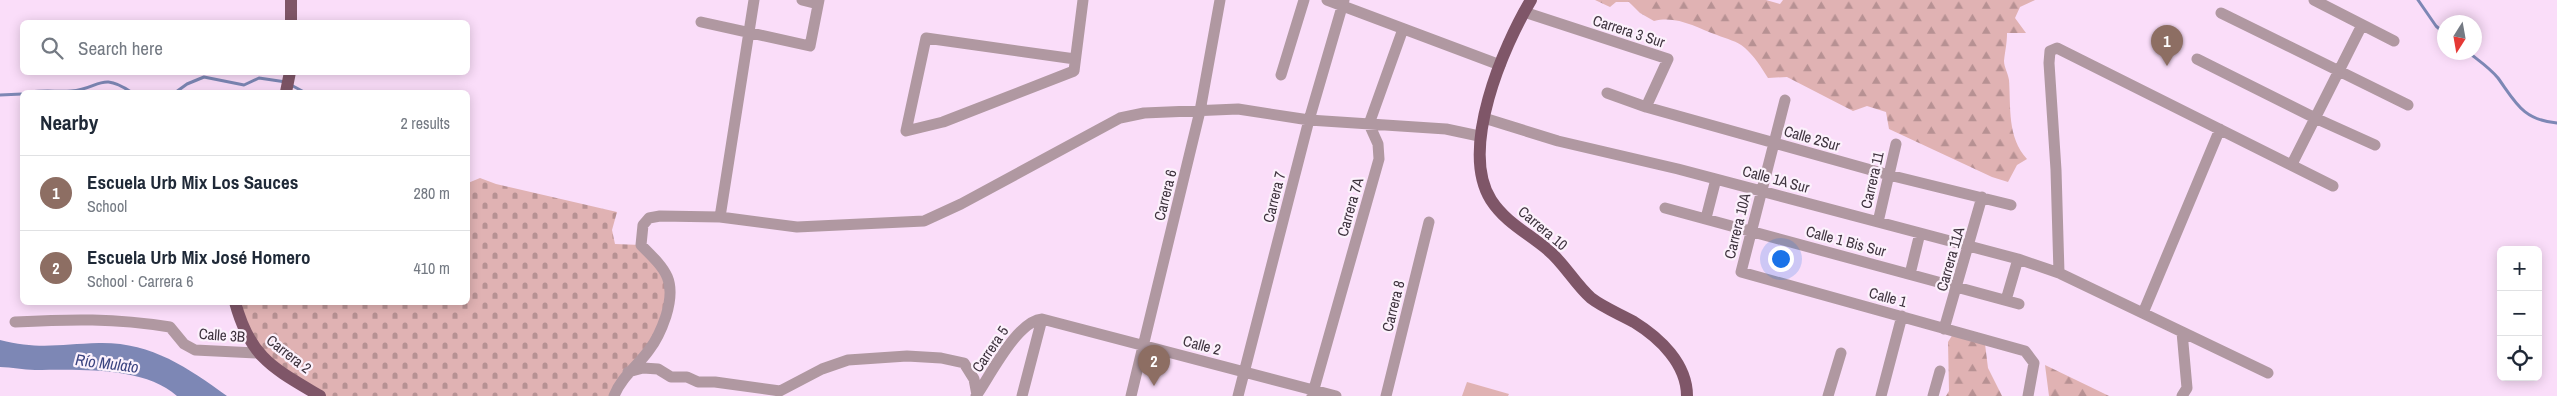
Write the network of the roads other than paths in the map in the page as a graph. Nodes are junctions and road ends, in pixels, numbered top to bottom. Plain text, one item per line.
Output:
1 (291, 0) edge
2 (754, 0) edge
3 (802, 0) edge
4 (1083, 0) edge
5 (1220, 0) edge
6 (1304, 0) edge
7 (1327, 0) edge
8 (1531, 0) edge
9 (2314, 0) edge
10 (818, 2) edge
11 (1342, 3) edge
12 (1524, 12) junction
13 (2221, 12) dead end
14 (291, 20) edge
15 (701, 22) dead end
16 (2362, 25) junction
17 (1403, 28) junction
18 (747, 32) junction
19 (2394, 41) dead end
20 (1075, 59) junction
21 (2197, 59) dead end
22 (1500, 65) junction
23 (2339, 70) junction
24 (289, 75) edge
25 (1282, 75) dead end
26 (286, 90) edge
27 (1608, 93) dead end
28 (1785, 100) dead end
29 (2408, 105) dead end
30 (1646, 107) junction
31 (1200, 111) junction
32 (1484, 118) junction
33 (2315, 118) junction
34 (1309, 120) junction
35 (1369, 124) junction
36 (2220, 129) junction
37 (1479, 136) junction
38 (1774, 143) junction
39 (1896, 144) dead end
40 (2375, 145) dead end
41 (2292, 164) junction
42 (1890, 175) junction
43 (1716, 179) junction
44 (2333, 186) dead end
45 (1761, 191) junction
46 (1982, 196) junction
47 (2011, 205) dead end
48 (1665, 208) dead end
49 (720, 217) junction
50 (1706, 218) junction
51 (1429, 222) dead end
52 (1878, 222) junction
53 (1752, 230) junction
54 (1920, 233) junction
55 (1970, 245) junction
56 (2018, 260) junction
57 (1741, 272) joint
58 (2059, 273) junction
59 (1910, 274) junction
60 (1958, 287) junction
61 (2006, 300) junction
62 (2019, 304) dead end
63 (236, 305) edge
64 (2143, 314) junction
65 (1902, 316) junction
66 (1036, 320) junction
67 (15, 322) dead end
68 (1944, 329) junction
69 (2182, 332) junction
70 (1144, 345) junction
71 (257, 353) junction
72 (1841, 353) dead end
73 (1940, 371) dead end
74 (1245, 372) junction
75 (627, 373) junction
76 (2268, 373) dead end
77 (1312, 393) edge
78 (320, 396) edge
79 (614, 396) edge
80 (976, 396) edge
81 (1022, 396) edge
82 (1130, 396) edge
83 (1238, 396) edge
84 (1336, 396) edge
85 (1386, 396) edge
86 (1686, 396) edge
87 (1828, 396) edge
88 (1881, 396) edge
89 (1933, 396) edge
90 (2028, 396) edge
91 (2182, 396) edge

1 - 14 main road
2 - 18 street
3 - 10 street
4 - 20 street
5 - 31 street, Carrera 6
6 - 25 street
7 - 11 street
8 - 12 main road, Carrera 10
9 - 16 street
10 - 18 street
11 - 17 street
11 - 34 street, Carrera 7
12 - 22 main road, Carrera 10
12 - 30 street, Carrera 3 Sur
13 - 23 street
15 - 18 street
16 - 19 street
16 - 23 street
17 - 22 street
17 - 35 street
18 - 49 street
20 - 20 street
21 - 33 street
22 - 32 main road, Carrera 10
23 - 29 street
23 - 33 street
24 - 26 main road
27 - 30 street, Calle 2Sur
28 - 38 street, Carrera 10A
30 - 38 street, Calle 2Sur
31 - 34 street
31 - 49 street
31 - 70 street, Carrera 6
32 - 37 main road, Carrera 10
32 - 43 street, Calle 1A Sur
33 - 40 street
33 - 41 street
34 - 35 street
34 - 74 street, Carrera 7
35 - 37 street
35 - 77 street, Carrera 7A
36 - 41 street
36 - 58 street
36 - 64 street
37 - 86 main road, Carrera 10
38 - 42 street, Calle 2Sur
38 - 45 street, Carrera 10A
39 - 42 street, Carrera 11
41 - 44 street
42 - 46 street, Calle 2Sur
42 - 52 street, Carrera 11
43 - 45 street, Calle 1A Sur
43 - 50 street
45 - 52 street, Calle 1A Sur
45 - 53 street, Carrera 10A
46 - 47 street, Calle 2Sur
46 - 55 street, Carrera 11A
48 - 50 street, Calle 1 Bis Sur
49 - 75 street
50 - 53 street, Calle 1 Bis Sur
51 - 85 street, Carrera 8
52 - 54 street, Calle 1A Sur
53 - 57 street, Carrera 10A
53 - 59 street, Calle 1 Bis Sur
54 - 55 street, Calle 1A Sur
54 - 59 street
55 - 56 street, Calle 1A Sur
55 - 60 street, Carrera 11A
56 - 58 street, Calle 1A Sur
56 - 61 street
57 - 65 street, Calle 1
58 - 64 street, Calle 1A Sur
59 - 60 street, Calle 1 Bis Sur
60 - 61 street, Calle 1 Bis Sur
60 - 68 street, Carrera 11A
61 - 62 street, Calle 1 Bis Sur
63 - 71 main road, Carrera 2
64 - 69 street, Calle 1A Sur
65 - 68 street, Calle 1
65 - 88 street
66 - 70 street, Calle 2
66 - 80 street, Carrera 5
66 - 81 street
67 - 71 street, Calle 3B
68 - 90 street, Calle 1
69 - 76 street, Calle 1A Sur
69 - 91 street
70 - 74 street, Calle 2
70 - 82 street, Carrera 6
71 - 78 main road, Carrera 2
72 - 87 street
73 - 89 street
74 - 77 street, Calle 2
74 - 83 street, Carrera 7
75 - 79 street
75 - 80 street
77 - 84 street, Calle 2

